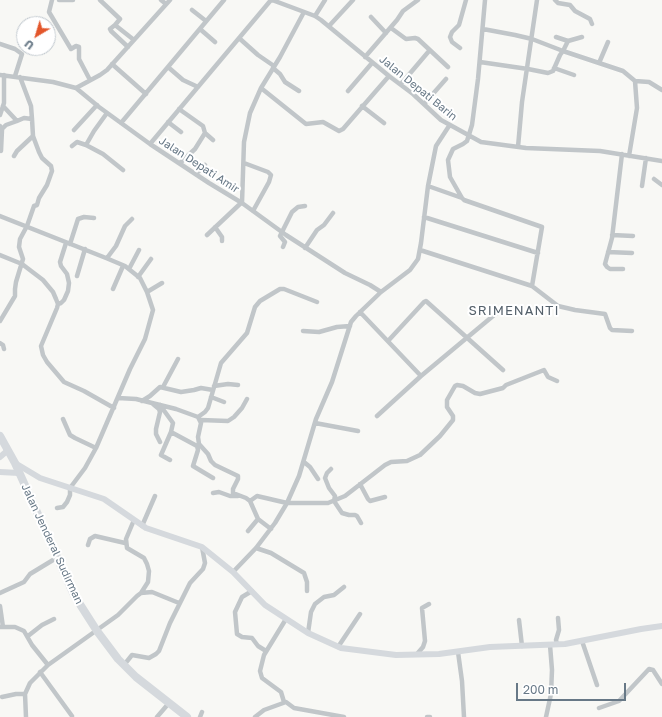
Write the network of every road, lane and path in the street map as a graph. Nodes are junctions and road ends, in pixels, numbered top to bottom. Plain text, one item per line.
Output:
1 (52, 0) edge
2 (59, 0) edge
3 (73, 0) edge
4 (100, 0) edge
5 (161, 0) edge
6 (224, 0) edge
7 (272, 0) edge
8 (325, 0) edge
9 (353, 0) edge
10 (418, 0) edge
11 (466, 0) edge
12 (485, 0) edge
13 (537, 0) edge
14 (556, 0) edge
15 (168, 2) edge
16 (412, 2) edge
17 (192, 10) dead end
18 (304, 12) junction
19 (315, 16) junction
20 (371, 17) dead end
21 (206, 21) junction
22 (592, 24) dead end
23 (115, 25) junction
24 (329, 26) junction
25 (391, 28) junction
26 (200, 29) junction
27 (483, 29) junction
28 (386, 33) junction
29 (556, 37) dead end
30 (582, 37) dead end
31 (239, 38) junction
32 (532, 39) junction
33 (134, 40) junction
34 (568, 41) junction
35 (215, 42) dead end
36 (608, 42) dead end
37 (0, 44) edge
38 (128, 47) junction
39 (460, 48) dead end
40 (429, 51) junction
41 (563, 51) junction
42 (366, 57) junction
43 (480, 62) junction
44 (372, 63) junction
45 (599, 63) junction
46 (112, 64) junction
47 (168, 67) junction
48 (274, 67) junction
49 (448, 67) dead end
50 (554, 68) junction
51 (528, 69) junction
52 (2, 75) edge
53 (574, 75) dead end
54 (389, 76) junction
55 (18, 77) junction
56 (446, 79) dead end
57 (90, 80) junction
58 (635, 81) junction
59 (401, 84) junction
60 (198, 87) junction
61 (76, 88) junction
62 (261, 88) junction
63 (662, 90) edge
64 (299, 91) dead end
65 (348, 91) dead end
66 (146, 94) junction
67 (96, 104) junction
68 (424, 104) junction
69 (3, 106) junction
70 (362, 106) junction
71 (179, 109) junction
72 (108, 113) junction
73 (0, 115) edge
74 (32, 119) junction
75 (17, 121) junction
76 (168, 122) junction
77 (121, 123) junction
78 (384, 123) dead end
79 (449, 126) junction
80 (1, 129) edge
81 (74, 130) dead end
82 (181, 132) dead end
83 (205, 133) junction
84 (33, 136) junction
85 (468, 136) junction
86 (213, 140) dead end
87 (150, 144) junction
88 (86, 145) junction
89 (72, 146) dead end
90 (518, 147) junction
91 (1, 151) dead end
92 (622, 154) junction
93 (14, 156) dead end
94 (629, 156) junction
95 (646, 158) junction
96 (662, 161) edge
97 (180, 163) junction
98 (244, 164) junction
99 (205, 165) dead end
100 (123, 170) dead end
101 (196, 174) junction
102 (654, 179) dead end
103 (662, 185) edge
104 (428, 186) junction
105 (642, 186) dead end
106 (462, 198) junction
107 (242, 203) junction
108 (305, 206) dead end
109 (253, 211) junction
110 (333, 213) dead end
111 (0, 216) edge
112 (424, 217) junction
113 (94, 218) dead end
114 (132, 219) dead end
115 (28, 226) junction
116 (215, 227) junction
117 (282, 232) junction
118 (612, 235) junction
119 (207, 236) dead end
120 (633, 236) dead end
121 (222, 241) dead end
122 (68, 243) junction
123 (283, 247) dead end
124 (305, 248) junction
125 (85, 249) junction
126 (139, 250) dead end
127 (420, 250) junction
128 (608, 252) junction
129 (538, 253) junction
130 (632, 253) dead end
131 (0, 255) edge
132 (107, 258) junction
133 (151, 259) dead end
134 (21, 266) junction
135 (123, 266) junction
136 (129, 269) junction
137 (623, 269) dead end
138 (77, 276) dead end
139 (138, 276) junction
140 (162, 283) dead end
141 (532, 286) junction
142 (113, 289) dead end
143 (147, 292) junction
144 (381, 292) junction
145 (317, 302) dead end
146 (58, 304) junction
147 (499, 311) dead end
148 (360, 312) junction
149 (0, 321) edge
150 (350, 326) junction
151 (303, 331) dead end
152 (632, 331) dead end
153 (466, 338) junction
154 (388, 341) junction
155 (0, 342) edge
156 (4, 349) dead end
157 (178, 359) dead end
158 (503, 370) dead end
159 (421, 376) junction
160 (557, 381) dead end
161 (238, 385) dead end
162 (163, 387) junction
163 (213, 388) junction
164 (211, 397) junction
165 (118, 398) junction
166 (247, 399) dead end
167 (142, 400) junction
168 (224, 402) dead end
169 (152, 403) junction
170 (160, 404) junction
171 (113, 410) junction
172 (377, 416) dead end
173 (63, 419) dead end
174 (199, 419) junction
175 (316, 423) junction
176 (358, 431) dead end
177 (171, 432) junction
178 (0, 436) edge
179 (160, 442) dead end
180 (96, 448) junction
181 (7, 451) junction
182 (0, 458) edge
183 (170, 460) dead end
184 (304, 462) junction
185 (15, 463) junction
186 (331, 469) dead end
187 (0, 472) edge
188 (19, 473) junction
189 (35, 476) junction
190 (213, 478) dead end
191 (318, 479) dead end
192 (23, 482) junction
193 (360, 484) junction
194 (70, 488) junction
195 (213, 493) dead end
196 (155, 496) dead end
197 (238, 496) junction
198 (385, 497) dead end
199 (250, 501) junction
200 (334, 501) junction
201 (287, 503) junction
202 (58, 508) dead end
203 (258, 519) junction
204 (134, 520) junction
205 (361, 523) dead end
206 (142, 526) junction
207 (271, 528) junction
208 (248, 531) dead end
209 (125, 544) junction
210 (88, 545) dead end
211 (202, 547) junction
212 (256, 548) junction
213 (58, 557) junction
214 (233, 572) junction
215 (245, 585) junction
216 (344, 587) dead end
217 (252, 591) junction
218 (307, 591) dead end
219 (0, 593) edge
220 (141, 593) junction
221 (242, 597) junction
222 (180, 603) junction
223 (429, 604) dead end
224 (0, 606) edge
225 (360, 614) dead end
226 (558, 618) dead end
227 (54, 619) dead end
228 (286, 619) junction
229 (519, 620) dead end
230 (2, 627) edge
231 (661, 628) edge
232 (97, 631) junction
233 (308, 634) junction
234 (28, 636) junction
235 (582, 641) junction
236 (554, 644) junction
237 (522, 646) junction
238 (338, 647) junction
239 (266, 651) junction
240 (458, 652) junction
241 (417, 654) junction
242 (48, 665) junction
243 (124, 666) junction
244 (40, 672) junction
245 (662, 684) edge
246 (597, 685) dead end
247 (25, 694) junction
248 (2, 697) dead end
249 (284, 702) junction
250 (169, 703) junction
251 (599, 708) dead end
252 (72, 716) dead end
253 (26, 717) edge
254 (157, 717) edge
255 (187, 717) edge
256 (256, 717) edge
257 (344, 717) edge
258 (464, 717) edge
259 (546, 717) edge

1 - 57 street
2 - 3 street
4 - 23 street
5 - 15 street
6 - 21 street
7 - 18 street, Jalan Depati Barin
7 - 31 street
8 - 19 street
9 - 24 street
10 - 16 street
11 - 39 street
12 - 27 street
13 - 32 street
14 - 22 street
15 - 33 street
16 - 25 street
17 - 21 street
18 - 19 street, Jalan Depati Barin
18 - 48 street
19 - 24 street, Jalan Depati Barin
20 - 28 street
21 - 26 street
23 - 33 street
23 - 38 street
24 - 42 street, Jalan Depati Barin
25 - 28 street
25 - 40 street
26 - 35 street
26 - 47 street
27 - 32 street
27 - 43 street
28 - 42 street
29 - 34 street
30 - 34 street
31 - 48 street
31 - 60 street
32 - 41 street
32 - 51 street
33 - 38 street
34 - 41 street
36 - 45 street
37 - 55 street
38 - 46 street
40 - 49 street
40 - 59 street
41 - 45 street
41 - 50 street
42 - 44 street, Jalan Depati Barin
43 - 51 street
43 - 85 street
44 - 54 street, Jalan Depati Barin
44 - 65 street
45 - 58 street
46 - 57 street
46 - 66 street
47 - 60 street
47 - 66 street
48 - 62 street
48 - 64 street
50 - 51 street
50 - 53 street
51 - 90 street
52 - 55 street, Jalan Depati Amir
52 - 69 street
54 - 59 street, Jalan Depati Barin
54 - 70 street
55 - 61 street, Jalan Depati Amir
55 - 74 street
56 - 68 street
57 - 61 street
58 - 63 street
58 - 94 street
59 - 68 street, Jalan Depati Barin
60 - 71 street
61 - 67 street, Jalan Depati Amir
62 - 70 street
62 - 98 street
66 - 77 street
67 - 72 street, Jalan Depati Amir
67 - 81 street
68 - 79 street, Jalan Depati Barin
69 - 73 street
69 - 75 street
70 - 78 street
71 - 76 street
71 - 83 street
72 - 77 street, Jalan Depati Amir
72 - 88 street
74 - 75 street
74 - 84 street
75 - 80 street
76 - 82 street
76 - 87 street
77 - 87 street, Jalan Depati Amir
79 - 85 street, Jalan Depati Barin
79 - 104 street
80 - 91 street
83 - 86 street
83 - 97 street
84 - 93 street
84 - 115 street
85 - 90 street, Jalan Depati Barin
85 - 106 street
87 - 97 street, Jalan Depati Amir
88 - 89 street
88 - 100 street
90 - 92 street, Jalan Depati Barin
92 - 94 street, Jalan Depati Barin
92 - 118 street
94 - 95 street, Jalan Depati Barin
95 - 96 street, Jalan Depati Barin
95 - 105 street
97 - 101 street, Jalan Depati Amir
98 - 107 street
98 - 109 street
99 - 101 street
101 - 107 street, Jalan Depati Amir
102 - 103 street
104 - 106 street
104 - 112 street
106 - 129 street
107 - 109 street, Jalan Depati Amir
107 - 116 street
108 - 117 street
109 - 117 street, Jalan Depati Amir
110 - 124 street
111 - 115 street
112 - 127 street
112 - 129 street
113 - 122 street
114 - 132 street
115 - 122 street
115 - 134 street
116 - 119 street
116 - 121 street
117 - 123 street
117 - 124 street, Jalan Depati Amir
118 - 120 street
118 - 128 street
122 - 125 street
122 - 146 street
124 - 144 street, Jalan Depati Amir
125 - 132 street
125 - 138 street
126 - 136 street
127 - 141 street
127 - 144 street
128 - 130 street
128 - 137 street
129 - 141 street
131 - 134 street
132 - 135 street
133 - 139 street
134 - 146 street
134 - 149 street
135 - 136 street
135 - 142 street
136 - 139 street
139 - 143 street
140 - 143 street
141 - 152 street
143 - 165 street
144 - 148 street
145 - 163 street
146 - 171 street
147 - 153 street
148 - 150 street
148 - 154 street
150 - 151 street
150 - 175 street
153 - 154 street
153 - 158 street
153 - 159 street
154 - 159 street
155 - 156 street
157 - 162 street
159 - 172 street
160 - 193 street
161 - 163 street
162 - 163 street
162 - 167 street
163 - 164 street
164 - 168 street
164 - 174 street
165 - 167 street
165 - 171 street
166 - 174 street
167 - 169 street
169 - 170 street
169 - 179 street
170 - 174 street
170 - 177 street
171 - 180 street
173 - 180 street
174 - 197 street
175 - 176 street
175 - 184 street
177 - 183 street
177 - 190 street
178 - 181 highway, Jalan Jenderal Sudirman
180 - 194 street
181 - 182 main road
181 - 185 highway, Jalan Jenderal Sudirman
184 - 191 street
184 - 201 street
185 - 188 highway, Jalan Jenderal Sudirman
185 - 189 main road
186 - 200 street
187 - 188 main road
188 - 192 highway, Jalan Jenderal Sudirman
189 - 192 main road
189 - 194 main road
192 - 213 highway, Jalan Jenderal Sudirman
193 - 198 street
193 - 200 street
194 - 202 street
194 - 204 main road
195 - 197 street
196 - 206 street
197 - 199 street
199 - 201 street
199 - 203 street
200 - 201 street
200 - 205 street
201 - 207 street
203 - 207 street
203 - 208 street
204 - 206 main road
204 - 209 street
206 - 211 main road
207 - 212 street
209 - 210 street
209 - 220 street
211 - 214 main road
211 - 222 street
212 - 214 street
212 - 218 street
213 - 219 street
213 - 232 highway, Jalan Jenderal Sudirman
214 - 215 main road
215 - 217 main road
215 - 221 street
216 - 233 street
217 - 221 street
217 - 228 main road
220 - 222 street
220 - 232 street
221 - 239 street
222 - 243 street
223 - 241 street
224 - 230 street
225 - 238 street
226 - 236 street
227 - 234 street
228 - 233 main road
228 - 239 street
229 - 237 street
230 - 234 street
231 - 235 main road
232 - 242 street
232 - 243 highway, Jalan Jenderal Sudirman
233 - 238 main road
234 - 242 street
235 - 236 main road
235 - 246 street
236 - 237 main road
236 - 259 street
237 - 240 main road
238 - 241 main road
239 - 249 street
240 - 241 main road
240 - 258 street
242 - 244 street
243 - 250 highway, Jalan Jenderal Sudirman
244 - 247 street
244 - 252 street
245 - 251 street
247 - 248 street
247 - 253 street
249 - 256 street
249 - 257 street
250 - 254 street
250 - 255 highway, Jalan Jenderal Sudirman

